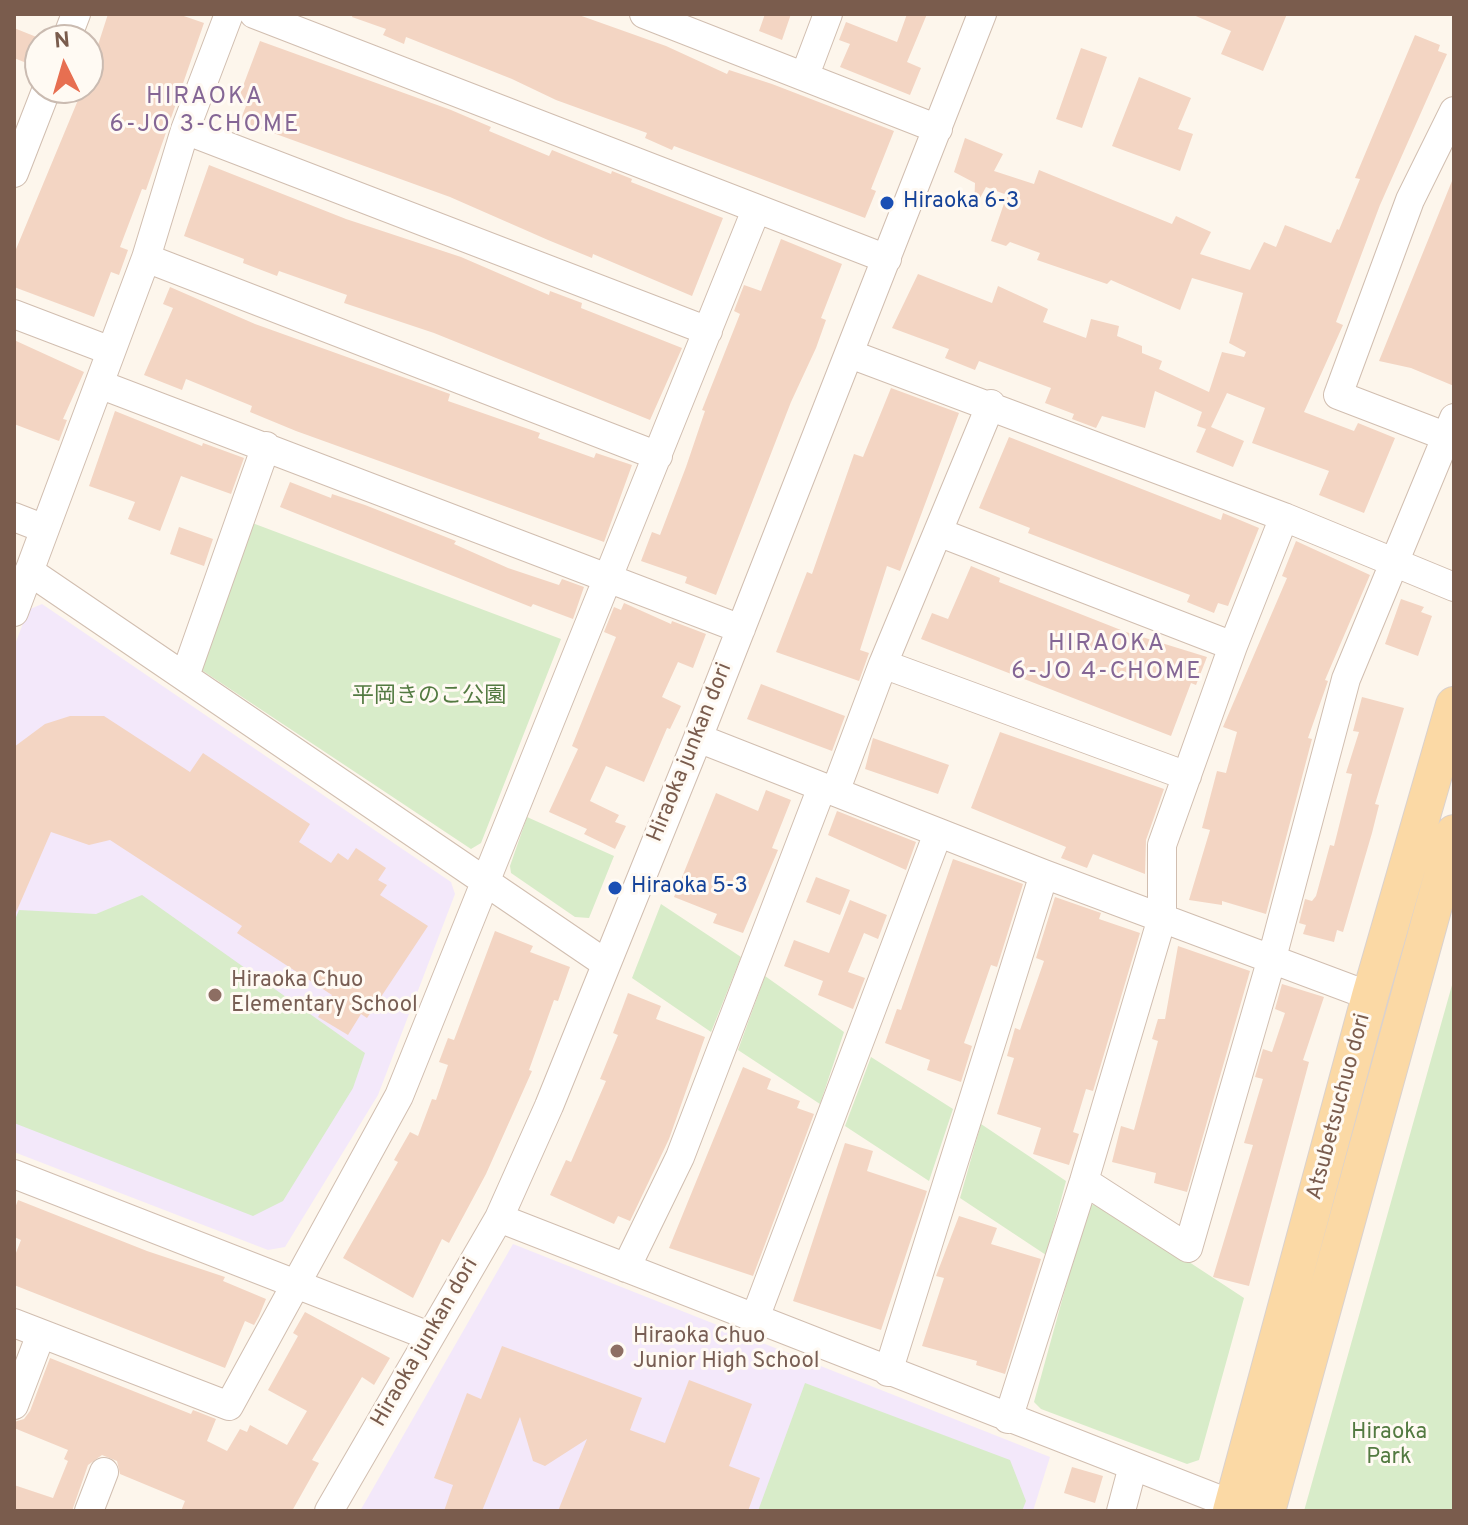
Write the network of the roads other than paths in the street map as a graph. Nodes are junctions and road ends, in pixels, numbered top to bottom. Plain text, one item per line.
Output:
1 (229, 14) edge
2 (254, 14) edge
3 (644, 14) edge
4 (828, 14) edge
5 (982, 14) edge
6 (684, 21) edge
7 (805, 75) junction
8 (40, 104) edge
9 (1454, 111) edge
10 (938, 129) junction
11 (185, 130) junction
12 (17, 158) edge
13 (756, 210) junction
14 (146, 258) junction
15 (887, 259) junction
16 (14, 314) edge
17 (708, 331) junction
18 (111, 351) junction
19 (850, 354) junction
20 (99, 384) junction
21 (991, 404) junction
22 (1450, 427) edge
23 (266, 446) junction
24 (658, 456) junction
25 (14, 517) edge
26 (1284, 517) junction
27 (45, 529) junction
28 (938, 532) junction
29 (1393, 561) junction
30 (29, 571) junction
31 (609, 578) junction
32 (1454, 587) edge
33 (14, 612) edge
34 (741, 629) junction
35 (1233, 646) junction
36 (883, 664) junction
37 (185, 676) junction
38 (1454, 705) edge
39 (698, 738) junction
40 (1187, 776) junction
41 (828, 790) junction
42 (938, 833) junction
43 (1454, 833) edge
44 (1044, 874) junction
45 (483, 881) junction
46 (1162, 918) junction
47 (1272, 958) junction
48 (605, 963) junction
49 (1370, 996) junction
50 (14, 1174) edge
51 (1084, 1181) junction
52 (499, 1218) junction
53 (626, 1268) junction
54 (298, 1284) junction
55 (755, 1318) junction
56 (14, 1323) edge
57 (41, 1334) junction
58 (429, 1336) junction
59 (888, 1372) junction
60 (14, 1405) edge
61 (1008, 1419) junction
62 (1133, 1466) junction
63 (104, 1472) dead end
64 (1238, 1508) edge
65 (89, 1511) edge
66 (329, 1511) edge
67 (1121, 1511) edge
68 (1267, 1511) edge

1 - 11 street
2 - 13 street
3 - 6 street
4 - 7 street
5 - 10 street, Hiraoka junkan dori
6 - 7 street
7 - 10 street
8 - 12 street
9 - 22 street
10 - 15 street, Hiraoka junkan dori
11 - 14 street
11 - 17 street
13 - 15 street
13 - 17 street
14 - 18 street
14 - 24 street
15 - 19 street, Hiraoka junkan dori
16 - 18 street
17 - 24 street
18 - 20 street
19 - 21 street
19 - 34 street, Hiraoka junkan dori
20 - 23 street
20 - 27 street
21 - 26 street
21 - 28 street
22 - 29 street
23 - 31 street
23 - 37 street
24 - 31 street
25 - 27 street
26 - 29 street
26 - 35 street
27 - 30 street
28 - 35 street
28 - 36 street
29 - 32 street
29 - 47 street
30 - 33 street
30 - 37 street
31 - 34 street
31 - 45 street
34 - 39 street, Hiraoka junkan dori
35 - 40 street
36 - 40 street
36 - 41 street
37 - 45 street
38 - 49 main road, Atsubetsuchuo dori
39 - 41 street
39 - 48 street, Hiraoka junkan dori
40 - 46 street
41 - 42 street
41 - 53 street
42 - 44 street
42 - 55 street
43 - 68 main road, Atsubetsuchuo dori
44 - 46 street
44 - 59 street
45 - 48 street
45 - 54 street
46 - 47 street
46 - 51 street
47 - 49 street
47 - 51 street
48 - 52 street, Hiraoka junkan dori
49 - 64 main road, Atsubetsuchuo dori
50 - 54 street
51 - 61 street
52 - 53 street
52 - 58 street, Hiraoka junkan dori
53 - 55 street
54 - 57 street
54 - 58 street
55 - 59 street
56 - 57 street
57 - 60 street
58 - 66 street, Hiraoka junkan dori
59 - 61 street
61 - 62 street
62 - 64 street
62 - 67 street
63 - 65 street

